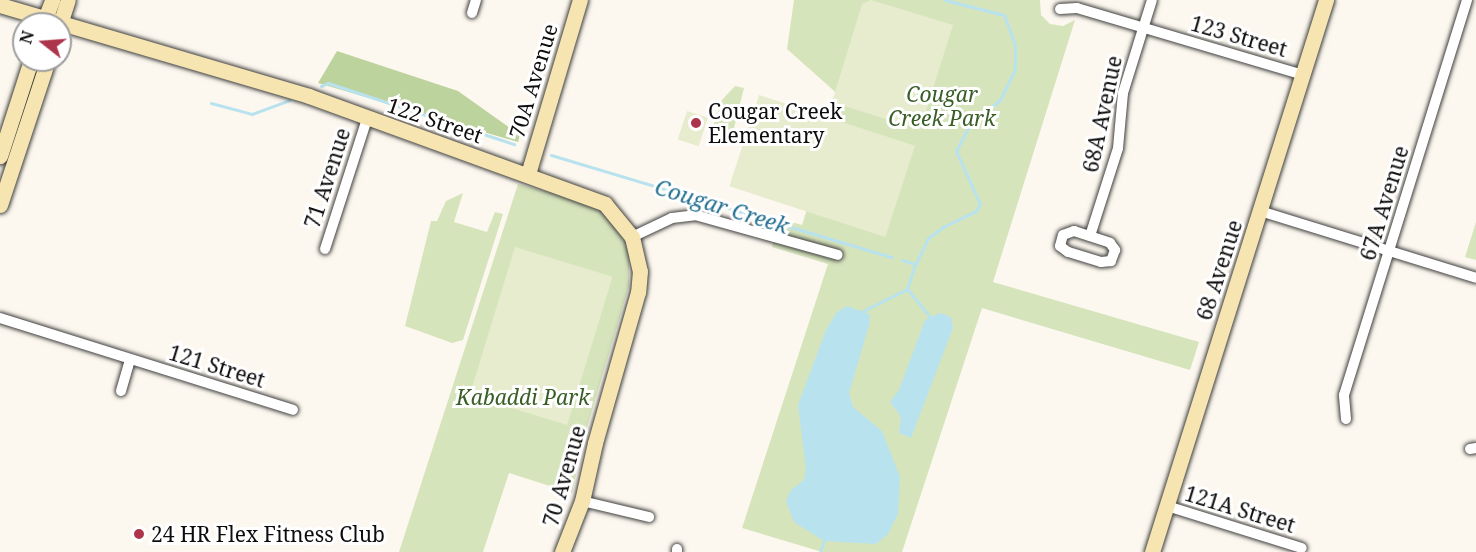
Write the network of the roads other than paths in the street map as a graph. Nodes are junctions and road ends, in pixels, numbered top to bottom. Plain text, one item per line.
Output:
1 (476, 0) edge
2 (580, 0) edge
3 (1152, 0) edge
4 (1326, 0) edge
5 (1467, 0) edge
6 (0, 5) edge
7 (1060, 9) dead end
8 (20, 12) edge
9 (472, 13) dead end
10 (1142, 28) junction
11 (72, 29) edge
12 (28, 72) edge
13 (44, 72) edge
14 (1303, 75) junction
15 (367, 119) junction
16 (0, 156) edge
17 (528, 174) junction
18 (0, 205) edge
19 (1260, 211) junction
20 (1090, 236) junction
21 (632, 237) junction
22 (325, 249) dead end
23 (1389, 251) junction
24 (838, 255) dead end
25 (1476, 278) edge
26 (0, 318) edge
27 (130, 359) junction
28 (121, 391) dead end
29 (293, 410) dead end
30 (1346, 419) dead end
31 (582, 501) junction
32 (1167, 506) junction
33 (649, 517) dead end
34 (1302, 548) dead end
35 (562, 552) edge
36 (1152, 552) edge

1 - 9 street
2 - 17 street, 70A Avenue
3 - 10 street, 68A Avenue
4 - 14 street, 68 Avenue
5 - 23 street, 67A Avenue
6 - 8 street, 122 Street
7 - 10 street, 123 Street
10 - 14 street, 123 Street
10 - 20 street, 68A Avenue
11 - 15 street, 122 Street
12 - 16 street
13 - 18 street
14 - 19 street, 68 Avenue
15 - 17 street, 122 Street
15 - 22 street, 71 Avenue
17 - 21 street, 122 Street
19 - 23 street
19 - 32 street, 68 Avenue
20 - 20 street
21 - 24 street
21 - 31 street, 70 Avenue
23 - 25 street
23 - 30 street, 67A Avenue
26 - 27 street, 121 Street
27 - 28 street
27 - 29 street, 121 Street
31 - 33 street
31 - 35 street, 70 Avenue
32 - 34 street, 121A Street
32 - 36 street, 68 Avenue

